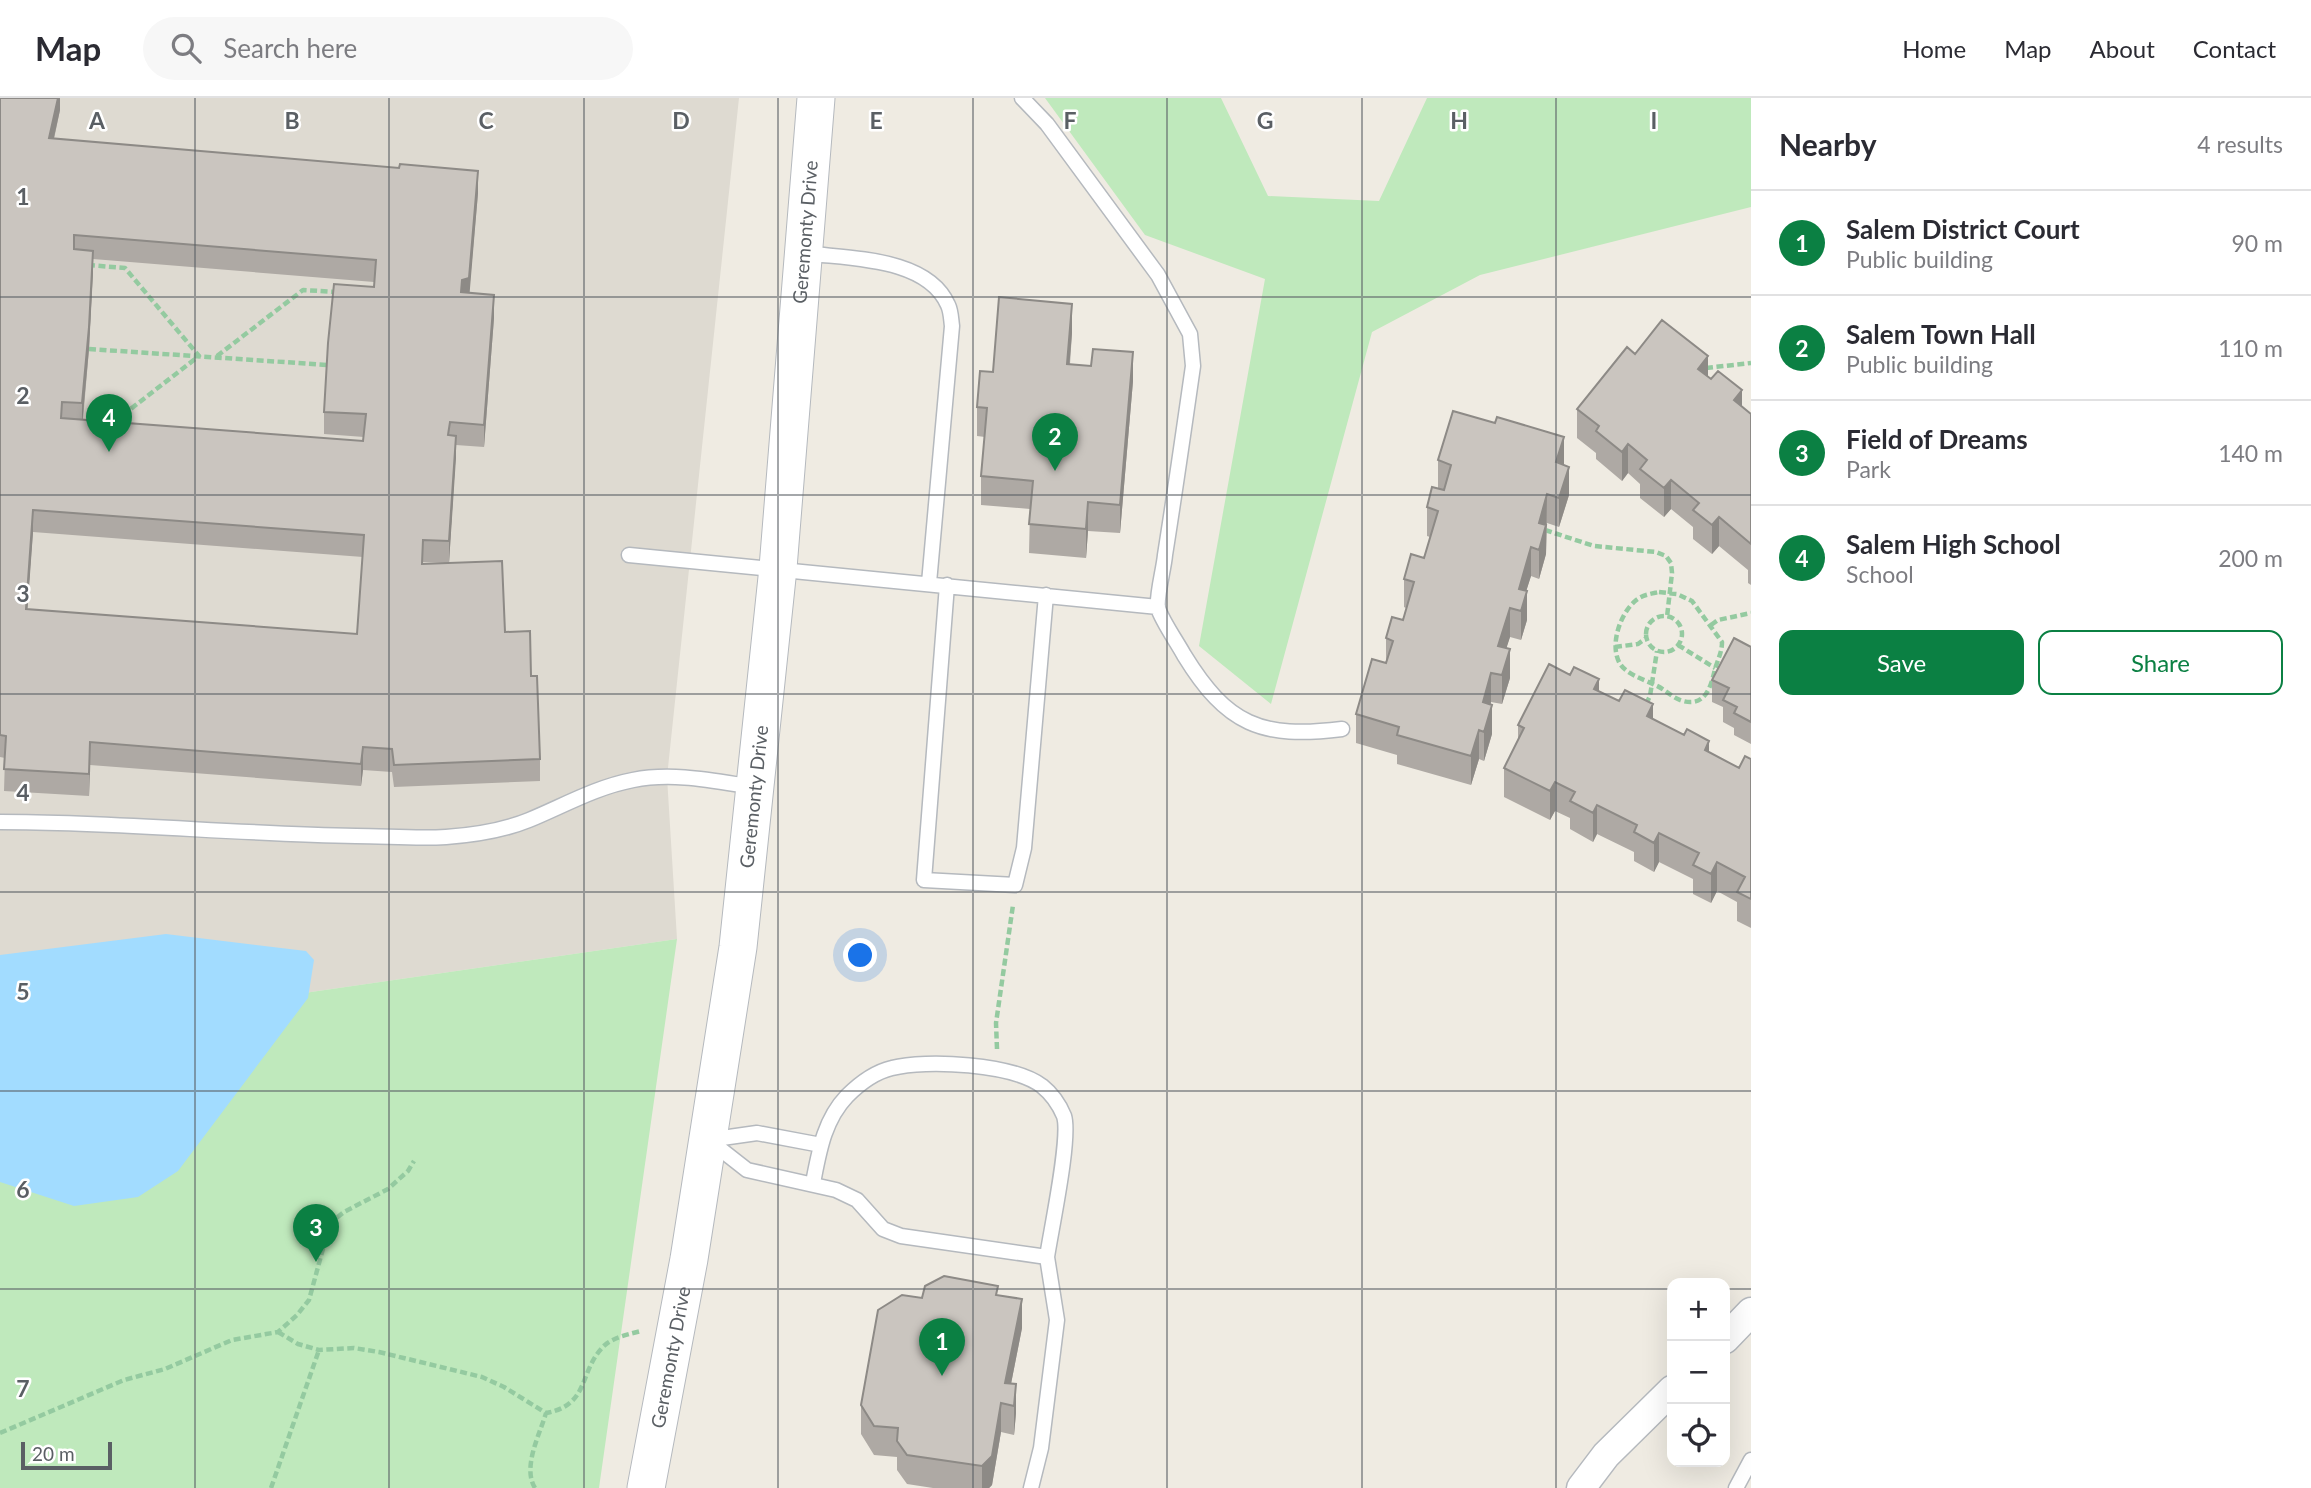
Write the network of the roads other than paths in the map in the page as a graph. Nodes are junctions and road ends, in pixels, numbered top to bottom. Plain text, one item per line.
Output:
1 (816, 98) edge
2 (1022, 98) edge
3 (803, 253) junction
4 (629, 555) dead end
5 (778, 568) junction
6 (929, 583) junction
7 (947, 585) junction
8 (1046, 595) junction
9 (1158, 607) junction
10 (1342, 729) dead end
11 (755, 787) junction
12 (0, 822) edge
13 (708, 1140) junction
14 (821, 1145) junction
15 (813, 1183) junction
16 (1047, 1257) junction
17 (1751, 1312) edge
18 (1730, 1334) edge
19 (1667, 1395) edge
20 (1751, 1460) edge
21 (646, 1488) edge
22 (1031, 1488) edge
23 (1581, 1488) edge
24 (1736, 1488) edge

1 - 3 street, Geremonty Drive
2 - 9 lane
3 - 5 street, Geremonty Drive
3 - 6 lane
4 - 5 lane
5 - 6 lane
5 - 11 street, Geremonty Drive
6 - 7 lane
7 - 8 lane
7 - 8 lane
8 - 9 lane
9 - 10 lane
11 - 12 lane
11 - 13 street, Geremonty Drive
13 - 14 lane
13 - 15 lane
13 - 21 street, Geremonty Drive
14 - 15 lane
14 - 16 lane
15 - 16 lane
16 - 22 lane
17 - 18 street
19 - 23 street
20 - 24 lane

